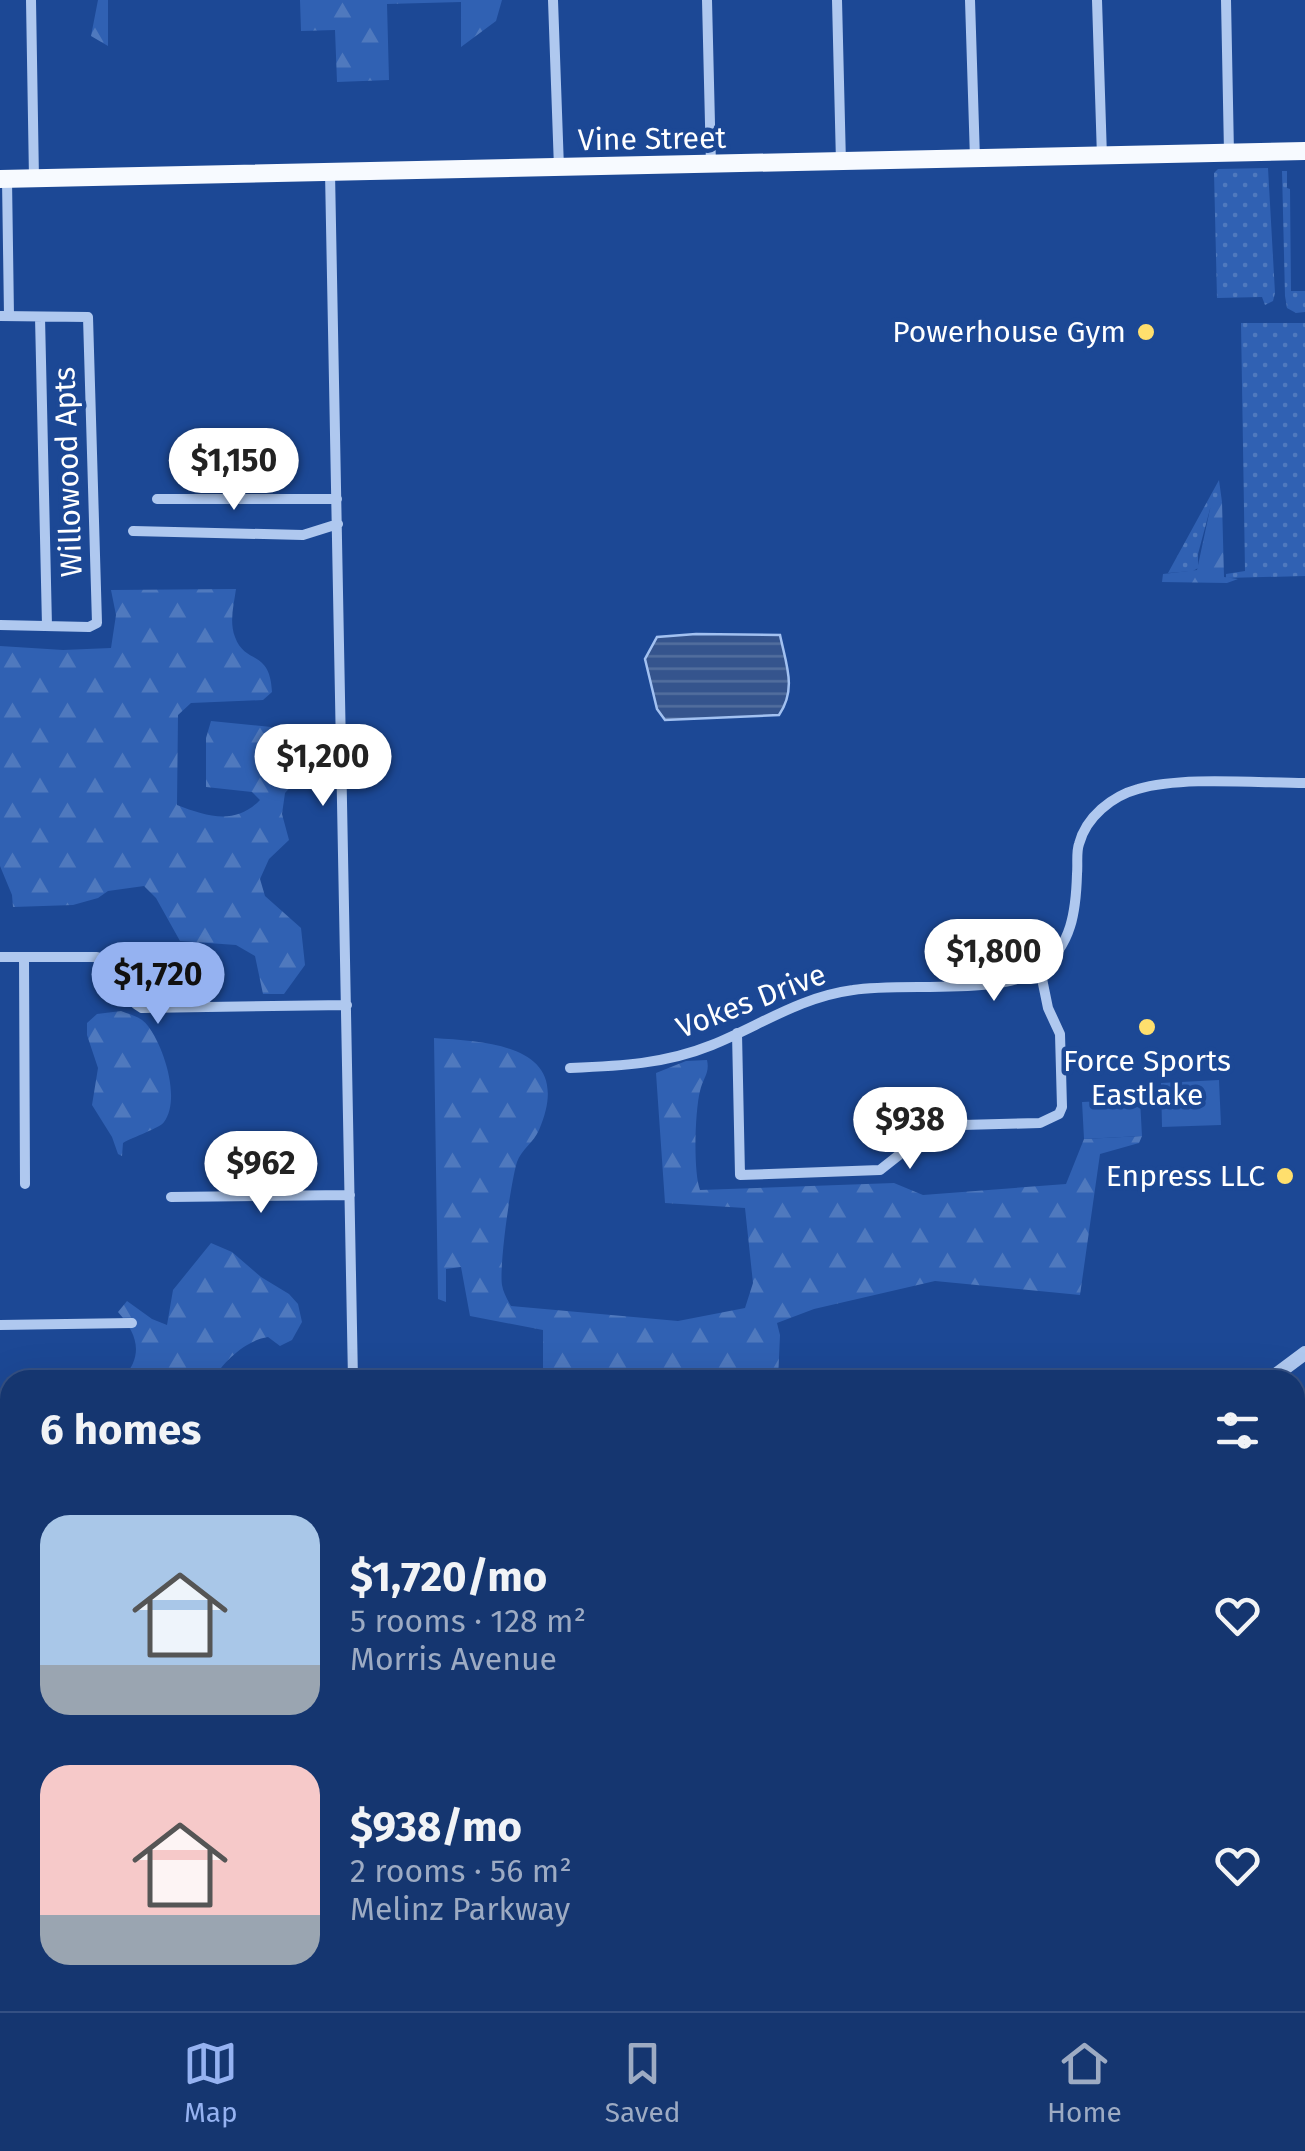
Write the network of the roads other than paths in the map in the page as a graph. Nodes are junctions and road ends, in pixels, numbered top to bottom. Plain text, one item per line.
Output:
1 (31, 0) edge
2 (554, 0) edge
3 (707, 0) edge
4 (837, 0) edge
5 (970, 0) edge
6 (1098, 0) edge
7 (1226, 0) edge
8 (1305, 151) edge
9 (1229, 153) junction
10 (1102, 157) junction
11 (974, 160) junction
12 (842, 163) junction
13 (711, 166) junction
14 (559, 168) junction
15 (330, 172) junction
16 (3, 179) edge
17 (34, 179) junction
18 (4, 316) edge
19 (40, 316) junction
20 (337, 499) junction
21 (157, 500) dead end
22 (338, 524) junction
23 (133, 530) dead end
24 (0, 625) edge
25 (47, 626) junction
26 (1305, 782) edge
27 (0, 957) edge
28 (24, 958) junction
29 (1040, 969) junction
30 (346, 1005) junction
31 (737, 1034) junction
32 (570, 1068) dead end
33 (25, 1184) dead end
34 (350, 1195) junction
35 (172, 1197) dead end
36 (132, 1323) dead end
37 (0, 1326) edge
38 (1305, 1353) edge
39 (354, 1370) edge
40 (1282, 1370) edge

1 - 17 street
2 - 14 street
3 - 13 street
4 - 12 street
5 - 11 street
6 - 10 street
7 - 9 street
8 - 9 main road, Vine Street
9 - 10 main road, Vine Street
10 - 11 main road, Vine Street
11 - 12 main road, Vine Street
12 - 13 main road, Vine Street
13 - 14 main road, Vine Street
14 - 15 main road, Vine Street
15 - 17 main road, Vine Street
15 - 20 street
16 - 17 main road, Vine Street
16 - 18 street, Willowood Apts
18 - 19 street, Willowood Apts
19 - 25 street, Willowood Apts
19 - 25 street, Willowood Apts
20 - 21 street
20 - 22 street
22 - 23 street
22 - 30 street
24 - 25 street, Willowood Apts
26 - 29 street
27 - 28 street
28 - 30 street
28 - 33 street
29 - 31 street, Vokes Drive
29 - 31 street
30 - 34 street
31 - 32 street, Vokes Drive
34 - 35 street
34 - 39 street
36 - 37 street
38 - 40 street

